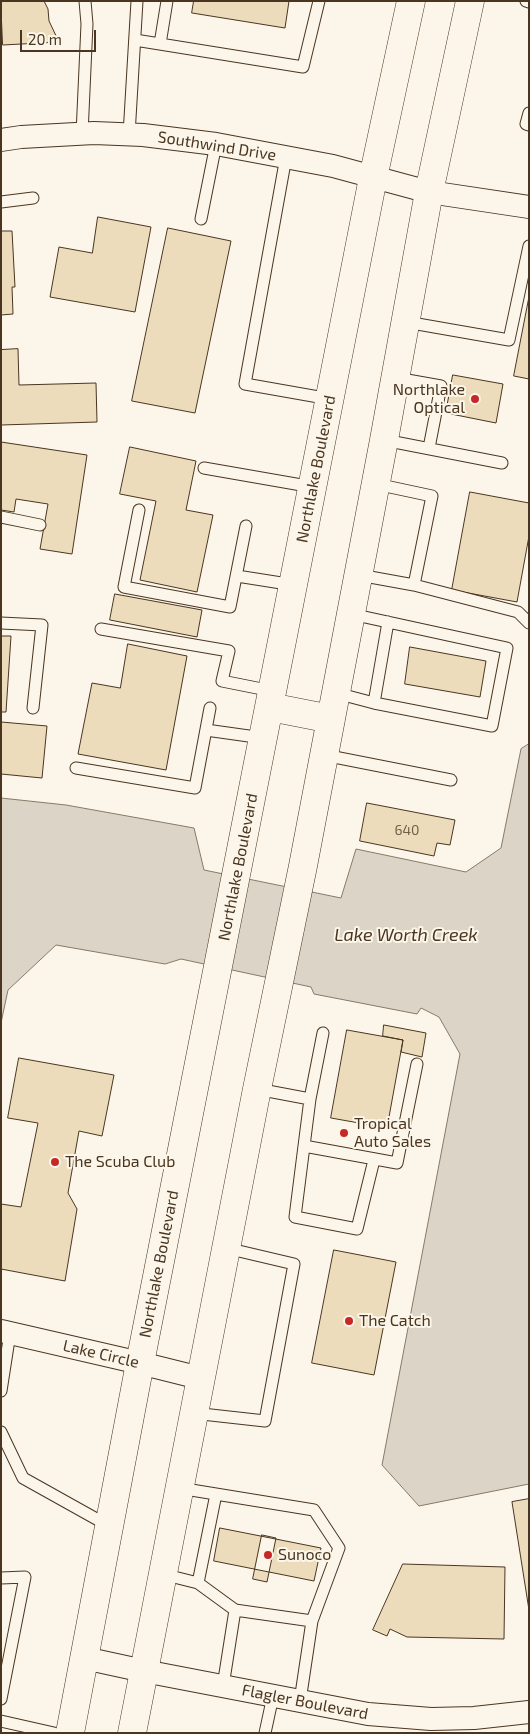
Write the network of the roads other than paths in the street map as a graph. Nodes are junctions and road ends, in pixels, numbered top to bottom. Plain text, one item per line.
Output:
1 (84, 1) edge
2 (137, 1) edge
3 (167, 1) edge
4 (319, 1) edge
5 (411, 1) edge
6 (470, 1) edge
7 (135, 40) junction
8 (160, 44) junction
9 (529, 113) edge
10 (529, 125) edge
11 (82, 134) junction
12 (129, 135) junction
13 (1, 140) edge
14 (216, 144) junction
15 (286, 157) junction
16 (373, 178) junction
17 (429, 192) junction
18 (33, 198) dead end
19 (1, 202) edge
20 (529, 207) edge
21 (201, 219) dead end
22 (529, 246) edge
23 (406, 322) junction
24 (396, 378) junction
25 (330, 399) junction
26 (384, 440) junction
27 (429, 448) junction
28 (502, 463) dead end
29 (204, 468) dead end
30 (376, 484) junction
31 (313, 487) junction
32 (139, 510) dead end
33 (1, 517) edge
34 (40, 524) dead end
35 (246, 526) dead end
36 (358, 575) junction
37 (238, 576) junction
38 (294, 585) junction
39 (414, 585) junction
40 (351, 614) junction
41 (388, 622) junction
42 (1, 623) edge
43 (529, 623) edge
44 (101, 628) dead end
45 (336, 693) junction
46 (271, 699) junction
47 (374, 703) junction
48 (33, 708) dead end
49 (210, 708) dead end
50 (331, 719) junction
51 (206, 730) junction
52 (263, 738) junction
53 (324, 755) junction
54 (76, 768) dead end
55 (451, 780) dead end
56 (323, 1033) dead end
57 (416, 1064) dead end
58 (257, 1088) junction
59 (310, 1099) junction
60 (304, 1146) junction
61 (374, 1160) junction
62 (226, 1248) junction
63 (6, 1332) edge
64 (140, 1363) junction
65 (200, 1378) junction
66 (1, 1391) edge
67 (193, 1413) junction
68 (1, 1432) edge
69 (179, 1488) junction
70 (216, 1494) junction
71 (109, 1526) junction
72 (162, 1574) junction
73 (1, 1578) edge
74 (198, 1583) junction
75 (235, 1610) junction
76 (312, 1621) junction
77 (84, 1658) junction
78 (144, 1671) junction
79 (223, 1686) junction
80 (272, 1696) junction
81 (1, 1699) edge
82 (300, 1701) junction
83 (529, 1712) edge
84 (1, 1721) edge
85 (54, 1733) edge
86 (70, 1733) edge
87 (132, 1733) edge
88 (265, 1733) edge

1 - 11 lane
2 - 7 lane
3 - 8 lane
4 - 8 lane
5 - 16 main road, Northlake Boulevard
6 - 17 main road
7 - 8 lane
7 - 12 lane
9 - 10 lane
11 - 12 street, Southwind Drive
11 - 13 street, Southwind Drive
12 - 14 street, Southwind Drive
14 - 15 street, Southwind Drive
14 - 21 lane
15 - 16 street, Southwind Drive
15 - 25 lane
16 - 17 street, Southwind Drive
16 - 25 main road, Northlake Boulevard
17 - 20 street, Southwind Drive
17 - 23 main road
18 - 19 lane
22 - 23 lane
23 - 24 main road
24 - 26 main road
24 - 27 lane
25 - 31 main road, Northlake Boulevard
26 - 27 lane
26 - 30 main road
27 - 28 lane
29 - 31 lane
30 - 36 main road
30 - 39 lane
31 - 38 main road, Northlake Boulevard
32 - 37 lane
33 - 34 lane
35 - 37 lane
36 - 39 lane
36 - 40 main road
37 - 38 lane
38 - 46 main road, Northlake Boulevard
39 - 43 lane
40 - 41 lane
40 - 45 main road
41 - 47 lane
41 - 47 lane
42 - 48 lane
44 - 46 lane
45 - 47 lane
45 - 50 main road
46 - 50 main road
46 - 52 main road, Northlake Boulevard
49 - 51 lane
50 - 53 main road
51 - 52 lane
51 - 54 lane
52 - 64 main road, Northlake Boulevard
53 - 55 lane
53 - 58 main road
56 - 59 lane
57 - 61 lane
58 - 59 lane
58 - 62 main road
59 - 60 lane
60 - 61 lane
60 - 61 lane
62 - 65 main road
62 - 67 lane
63 - 64 street, Lake Circle
63 - 66 lane
64 - 65 street, Lake Circle
64 - 71 main road, Northlake Boulevard
65 - 67 main road
67 - 69 main road
68 - 71 lane
69 - 70 lane
69 - 72 main road
70 - 74 lane
70 - 76 lane
71 - 77 main road, Northlake Boulevard
72 - 74 lane
72 - 78 main road
73 - 81 lane
74 - 75 lane
75 - 76 lane
75 - 79 lane
76 - 82 lane
77 - 78 street, Flagler Boulevard
77 - 86 main road, Northlake Boulevard
78 - 79 street, Flagler Boulevard
78 - 87 main road
79 - 80 street, Flagler Boulevard
80 - 82 street, Flagler Boulevard
80 - 88 lane
82 - 83 street, Flagler Boulevard
84 - 85 lane

